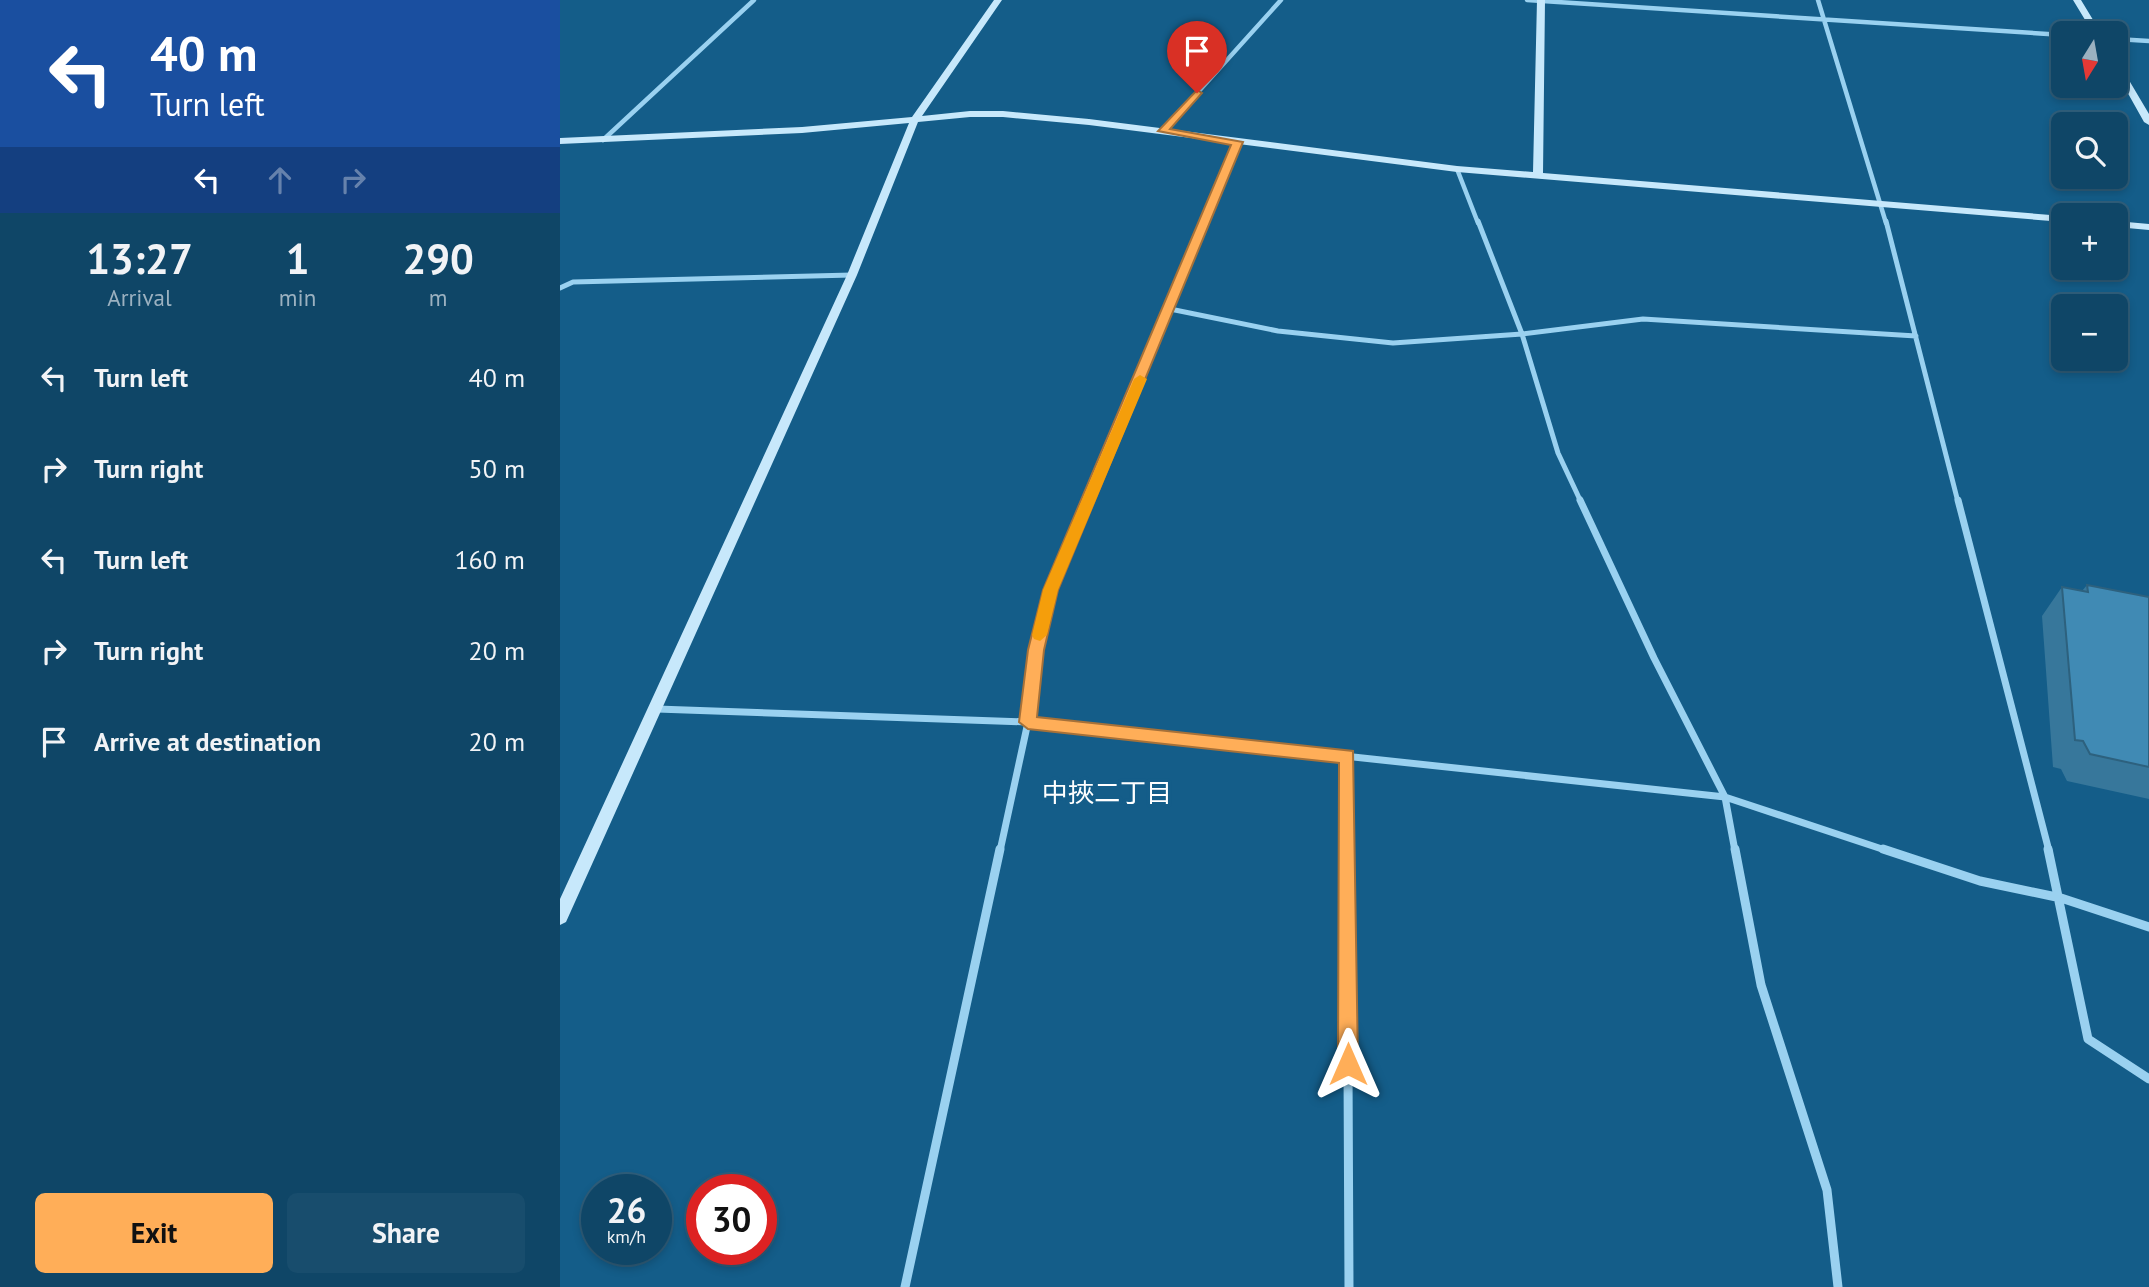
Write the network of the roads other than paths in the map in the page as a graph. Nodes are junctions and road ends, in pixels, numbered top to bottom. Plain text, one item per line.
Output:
1 (754, 0) edge
2 (998, 0) edge
3 (1282, 0) edge
4 (1527, 0) edge
5 (1818, 0) edge
6 (2077, 0) edge
7 (1541, 1) edge
8 (1825, 21) junction
9 (2090, 21) edge
10 (2051, 35) edge
11 (2128, 40) edge
12 (2149, 41) edge
13 (2128, 86) edge
14 (914, 121) junction
15 (2149, 122) edge
16 (1163, 131) junction
17 (560, 141) edge
18 (602, 141) junction
19 (1238, 142) junction
20 (1457, 169) junction
21 (1538, 175) junction
22 (1881, 203) junction
23 (2051, 218) edge
24 (2128, 225) edge
25 (2149, 227) edge
26 (852, 275) junction
27 (560, 288) edge
28 (1170, 309) junction
29 (1522, 334) junction
30 (1916, 336) junction
31 (657, 709) junction
32 (1028, 722) junction
33 (1347, 757) junction
34 (1725, 797) junction
35 (2061, 898) junction
36 (560, 917) edge
37 (2149, 927) edge
38 (2149, 1079) edge
39 (905, 1287) edge
40 (1349, 1287) edge
41 (1838, 1287) edge

1 - 18 street
2 - 14 street
3 - 16 street
4 - 7 street
5 - 8 street
6 - 9 street
7 - 8 street
7 - 21 street
8 - 10 street
8 - 22 street
11 - 12 street
13 - 15 street
14 - 16 street
14 - 18 street
14 - 26 street
16 - 19 street
17 - 18 street
19 - 20 street
19 - 28 street
20 - 21 street
20 - 29 street
21 - 22 street
22 - 23 street
22 - 30 street
24 - 25 street
26 - 27 street
26 - 31 street
28 - 29 street
28 - 32 street
29 - 30 street
29 - 34 street
30 - 35 street
31 - 32 street
31 - 36 street
32 - 33 street
32 - 39 street
33 - 34 street
33 - 40 street
34 - 35 street
34 - 41 street
35 - 37 street
35 - 38 street

